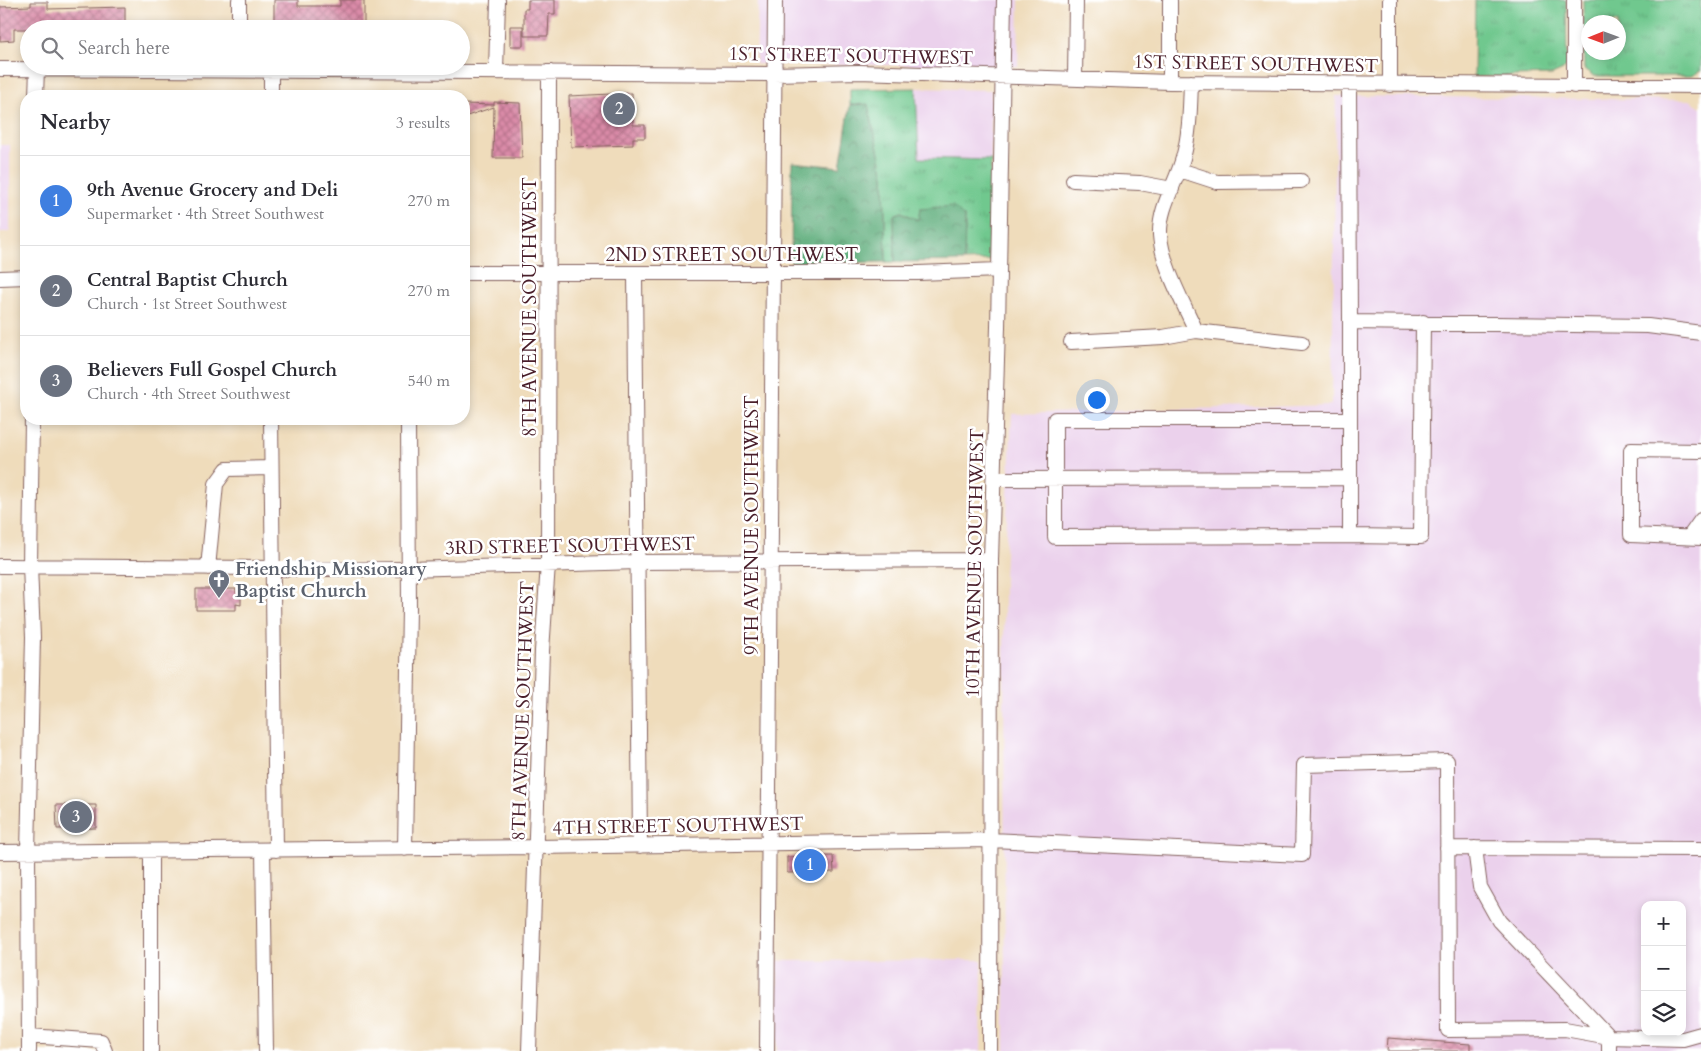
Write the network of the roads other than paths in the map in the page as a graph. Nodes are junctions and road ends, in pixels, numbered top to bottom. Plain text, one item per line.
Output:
1 (239, 0) edge
2 (498, 0) edge
3 (775, 0) edge
4 (1004, 0) edge
5 (1076, 0) edge
6 (1170, 0) edge
7 (1390, 0) edge
8 (1574, 0) edge
9 (239, 20) edge
10 (0, 69) edge
11 (20, 69) edge
12 (470, 71) edge
13 (496, 71) junction
14 (549, 72) junction
15 (774, 74) junction
16 (37, 75) edge
17 (272, 75) edge
18 (1003, 76) junction
19 (1075, 79) junction
20 (1170, 82) junction
21 (1191, 82) junction
22 (1349, 84) junction
23 (1390, 85) junction
24 (1574, 86) junction
25 (1701, 86) edge
26 (36, 90) edge
27 (271, 90) edge
28 (1180, 170) junction
29 (1073, 180) dead end
30 (1301, 181) dead end
31 (1172, 189) junction
32 (999, 270) junction
33 (470, 273) edge
34 (549, 273) junction
35 (635, 274) junction
36 (772, 274) junction
37 (20, 277) edge
38 (0, 278) edge
39 (1350, 322) junction
40 (1423, 322) junction
41 (1196, 332) junction
42 (1701, 333) edge
43 (1072, 342) dead end
44 (1302, 344) dead end
45 (1350, 419) junction
46 (32, 425) edge
47 (271, 425) edge
48 (408, 425) edge
49 (1701, 451) edge
50 (271, 468) junction
51 (1056, 478) junction
52 (1350, 478) junction
53 (994, 479) junction
54 (1701, 520) edge
55 (1350, 536) junction
56 (1695, 537) edge
57 (991, 560) junction
58 (770, 561) junction
59 (637, 562) junction
60 (548, 564) junction
61 (0, 566) edge
62 (30, 566) junction
63 (208, 568) junction
64 (409, 569) junction
65 (273, 570) junction
66 (991, 840) junction
67 (768, 844) junction
68 (640, 846) junction
69 (536, 848) junction
70 (1447, 848) junction
71 (1475, 848) junction
72 (405, 849) junction
73 (1701, 849) edge
74 (270, 850) junction
75 (151, 851) junction
76 (0, 852) edge
77 (28, 852) junction
78 (1701, 1034) edge
79 (29, 1036) junction
80 (1609, 1044) edge
81 (29, 1051) edge
82 (105, 1051) edge
83 (151, 1051) edge
84 (266, 1051) edge
85 (529, 1051) edge
86 (767, 1051) edge
87 (990, 1051) edge

1 - 9 street
2 - 13 street
3 - 15 street, 9TH AVENUE SOUTHWEST
4 - 18 street, 10TH AVENUE SOUTHWEST
5 - 19 street
6 - 20 street
7 - 23 street
8 - 24 street
10 - 11 street, 1ST STREET SOUTHWEST
12 - 13 street, 1ST STREET SOUTHWEST
13 - 14 street, 1ST STREET SOUTHWEST
14 - 15 street, 1ST STREET SOUTHWEST
14 - 34 street, 8TH AVENUE SOUTHWEST
15 - 18 street, 1ST STREET SOUTHWEST
15 - 36 street, 9TH AVENUE SOUTHWEST
16 - 26 street
17 - 27 street
18 - 19 street, 1ST STREET SOUTHWEST
18 - 32 street, 10TH AVENUE SOUTHWEST
19 - 20 street, 1ST STREET SOUTHWEST
20 - 21 street, 1ST STREET SOUTHWEST
21 - 22 street, 1ST STREET SOUTHWEST
21 - 28 street
22 - 23 street, 1ST STREET SOUTHWEST
22 - 39 street
23 - 24 street, 1ST STREET SOUTHWEST
24 - 25 street, 1ST STREET SOUTHWEST
28 - 30 street
28 - 31 street
29 - 31 street
31 - 41 street
32 - 36 street, 2ND STREET SOUTHWEST
32 - 53 street, 10TH AVENUE SOUTHWEST
33 - 34 street, 2ND STREET SOUTHWEST
34 - 35 street, 2ND STREET SOUTHWEST
34 - 60 street, 8TH AVENUE SOUTHWEST
35 - 36 street, 2ND STREET SOUTHWEST
35 - 59 street
36 - 58 street, 9TH AVENUE SOUTHWEST
37 - 38 street
39 - 40 street
39 - 45 street
40 - 42 street
40 - 55 street
41 - 43 street
41 - 44 street
45 - 51 street
45 - 52 street
46 - 62 street
47 - 50 street
48 - 64 street
49 - 56 street
50 - 63 street
50 - 65 street
51 - 52 street
51 - 53 street
51 - 55 street
52 - 55 street
53 - 57 street, 10TH AVENUE SOUTHWEST
54 - 56 street
57 - 58 street, 3RD STREET SOUTHWEST
57 - 66 street, 10TH AVENUE SOUTHWEST
58 - 59 street, 3RD STREET SOUTHWEST
58 - 67 street, 9TH AVENUE SOUTHWEST
59 - 60 street, 3RD STREET SOUTHWEST
59 - 68 street
60 - 64 street, 3RD STREET SOUTHWEST
60 - 69 street, 8TH AVENUE SOUTHWEST
61 - 62 street, 3RD STREET SOUTHWEST
62 - 63 street, 3RD STREET SOUTHWEST
62 - 77 street
63 - 65 street, 3RD STREET SOUTHWEST
64 - 65 street, 3RD STREET SOUTHWEST
64 - 72 street
65 - 74 street
66 - 67 street, 4TH STREET SOUTHWEST
66 - 70 street, 4TH STREET SOUTHWEST
66 - 87 street, 10TH AVENUE SOUTHWEST
67 - 68 street, 4TH STREET SOUTHWEST
67 - 86 street, 9TH AVENUE SOUTHWEST
68 - 69 street, 4TH STREET SOUTHWEST
69 - 72 street, 4TH STREET SOUTHWEST
69 - 85 street, 8TH AVENUE SOUTHWEST
70 - 71 street
70 - 80 street
71 - 73 street
71 - 80 street
72 - 74 street, 4TH STREET SOUTHWEST
74 - 75 street, 4TH STREET SOUTHWEST
74 - 84 street
75 - 77 street, 4TH STREET SOUTHWEST
75 - 83 street
76 - 77 street, 4TH STREET SOUTHWEST
77 - 79 street
78 - 80 street
79 - 81 street
79 - 82 street

